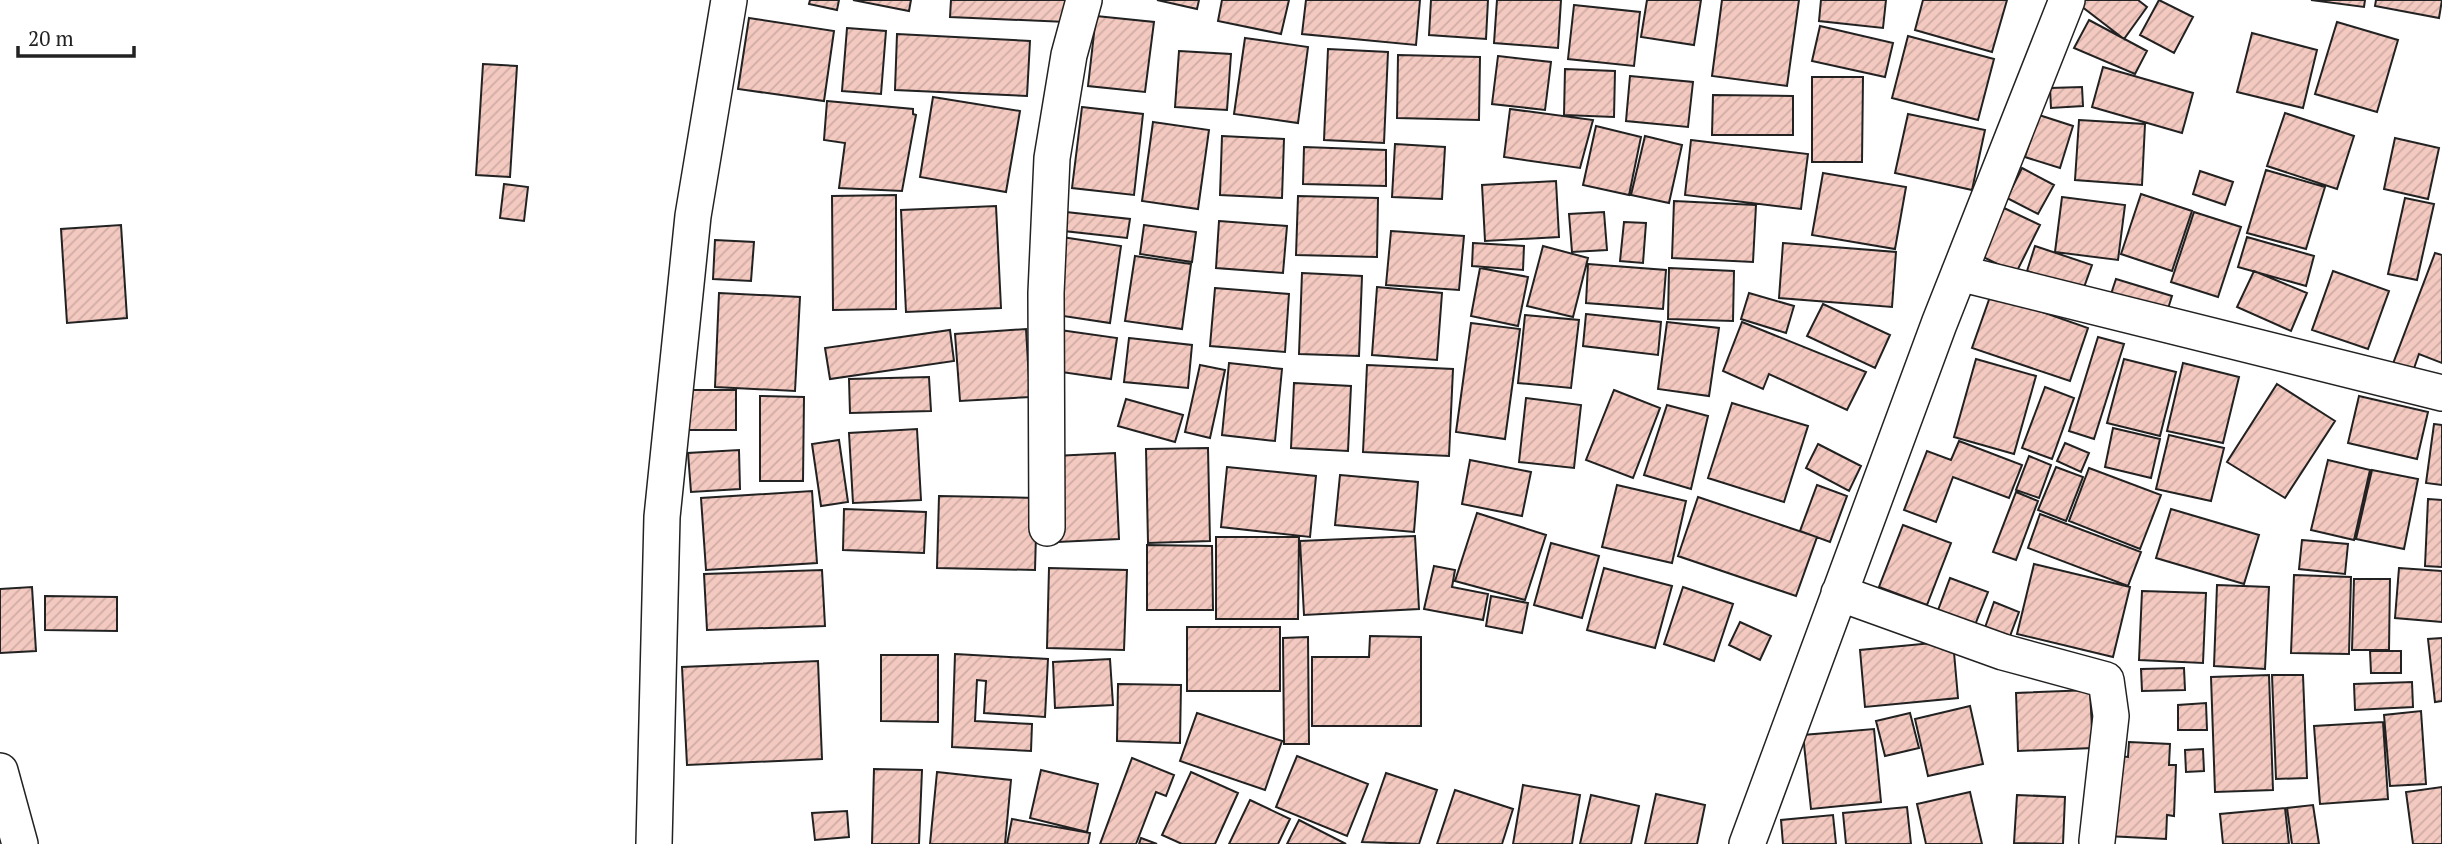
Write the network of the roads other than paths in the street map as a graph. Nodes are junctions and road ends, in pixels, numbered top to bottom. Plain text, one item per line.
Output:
1 (729, 0) edge
2 (1084, 0) edge
3 (2067, 0) edge
4 (1959, 273) junction
5 (2442, 393) edge
6 (1046, 528) dead end
7 (1839, 593) junction
8 (0, 771) edge
9 (2098, 842) dead end
10 (20, 844) edge
11 (654, 844) edge
12 (1747, 844) edge

1 - 11 street
2 - 6 street
3 - 4 street
4 - 5 street
4 - 7 street
7 - 9 street
7 - 12 street
8 - 10 street

